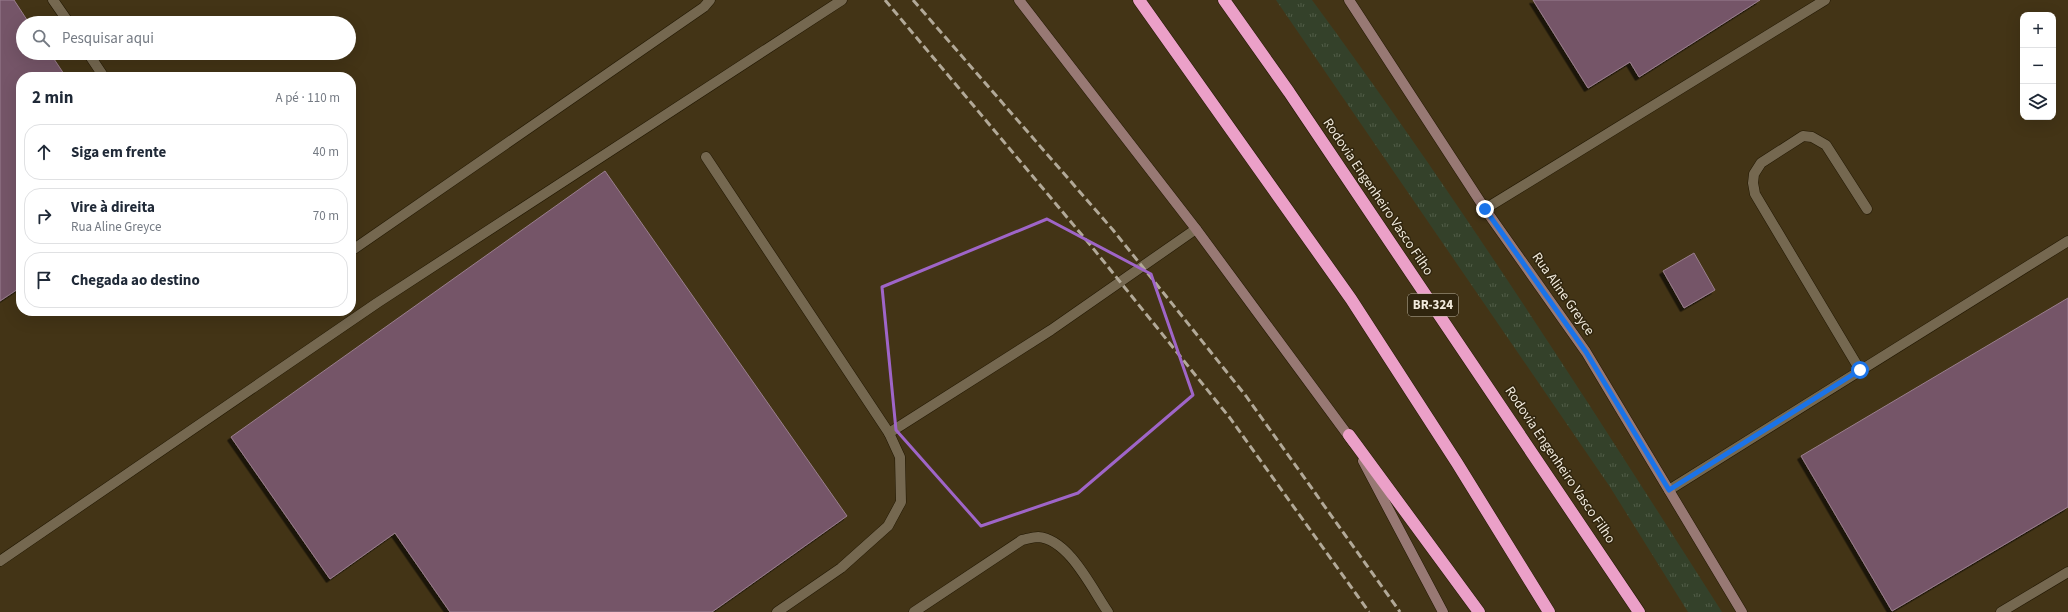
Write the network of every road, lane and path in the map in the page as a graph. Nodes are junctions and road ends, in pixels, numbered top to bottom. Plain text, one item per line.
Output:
1 (53, 0) edge
2 (710, 0) edge
3 (842, 0) edge
4 (1019, 0) edge
5 (1139, 0) edge
6 (1224, 0) edge
7 (1349, 0) edge
8 (1825, 0) edge
9 (64, 16) edge
10 (93, 60) edge
11 (101, 72) edge
12 (706, 157) dead end
13 (1485, 209) junction
14 (1867, 209) dead end
15 (1196, 229) junction
16 (2068, 241) edge
17 (356, 248) edge
18 (1860, 370) junction
19 (889, 434) junction
20 (1349, 435) junction
21 (1669, 490) junction
22 (0, 561) edge
23 (2068, 572) edge
24 (777, 612) edge
25 (914, 612) edge
26 (1108, 612) edge
27 (1443, 612) edge
28 (1479, 612) edge
29 (1549, 612) edge
30 (1639, 612) edge
31 (1742, 612) edge
32 (2001, 612) edge

1 - 9 lane
2 - 17 lane
3 - 22 lane
4 - 15 main road
5 - 29 highway
6 - 30 highway, Rodovia Engenheiro Vasco Filho / BR-324
7 - 13 main road, Rua Aline Greyce
8 - 13 lane
10 - 11 lane
12 - 19 lane
13 - 21 main road, Rua Aline Greyce
14 - 18 lane
15 - 19 lane
15 - 20 main road
16 - 18 lane
18 - 21 lane
19 - 24 lane
20 - 27 main road
20 - 28 highway
21 - 31 main road, Rua Aline Greyce
23 - 32 lane
25 - 26 lane

